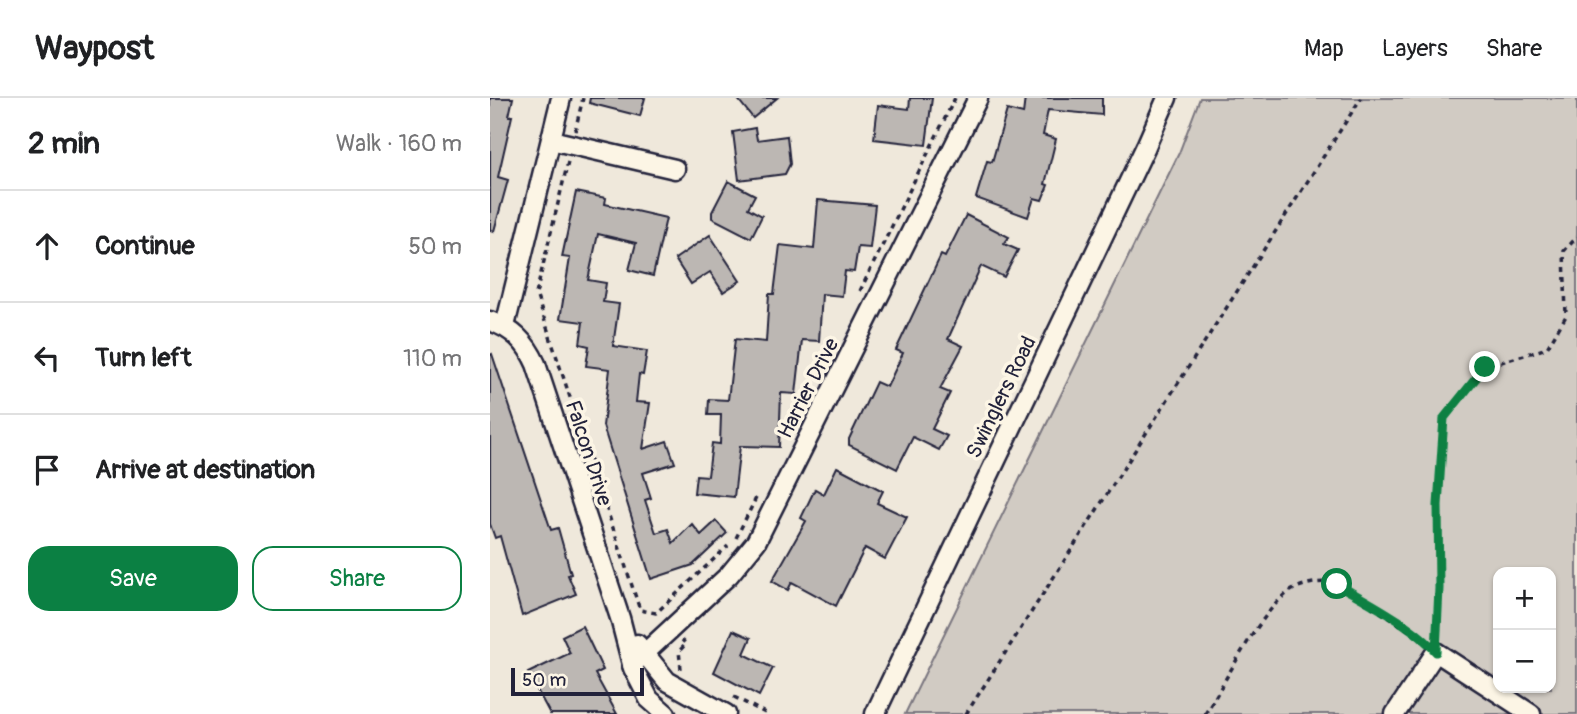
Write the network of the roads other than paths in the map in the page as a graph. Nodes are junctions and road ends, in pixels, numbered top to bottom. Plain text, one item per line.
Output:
1 (561, 98) edge
2 (978, 98) edge
3 (1167, 98) edge
4 (551, 140) junction
5 (675, 169) dead end
6 (498, 324) edge
7 (638, 659) junction
8 (666, 714) edge
9 (726, 714) edge
10 (875, 714) edge
11 (1395, 714) edge
12 (1531, 714) edge

1 - 4 street
2 - 7 street, Harrier Drive
3 - 10 street, Swinglers Road
4 - 5 street
4 - 6 street
6 - 7 street, Falcon Drive
7 - 8 street, Falcon Drive
7 - 9 street, Falcon Drive
11 - 12 street

